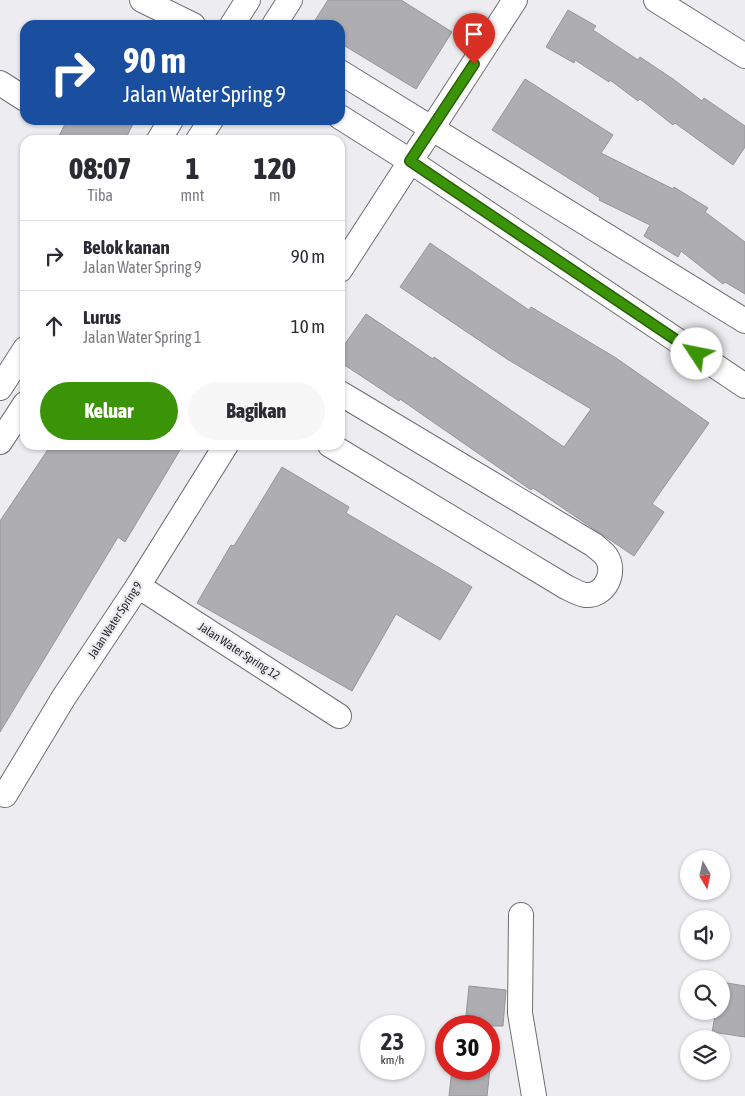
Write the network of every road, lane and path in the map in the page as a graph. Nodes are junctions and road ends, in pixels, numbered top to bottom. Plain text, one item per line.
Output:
1 (142, 0) edge
2 (290, 0) edge
3 (514, 0) edge
4 (656, 0) edge
5 (240, 12) edge
6 (183, 20) edge
7 (254, 20) edge
8 (277, 20) edge
9 (745, 56) edge
10 (345, 75) edge
11 (0, 83) edge
12 (20, 96) edge
13 (345, 120) edge
14 (433, 128) junction
15 (410, 161) junction
16 (345, 262) edge
17 (745, 321) edge
18 (20, 357) edge
19 (745, 386) edge
20 (0, 388) edge
21 (345, 396) edge
22 (20, 412) edge
23 (0, 442) edge
24 (223, 450) edge
25 (338, 450) edge
26 (138, 586) junction
27 (339, 716) dead end
28 (5, 795) dead end
29 (521, 915) dead end
30 (534, 1096) edge

1 - 6 street
2 - 8 street
3 - 14 street
4 - 9 street
5 - 7 street
10 - 14 street
11 - 12 street
13 - 15 street
14 - 15 street
14 - 17 street
15 - 16 street
15 - 19 street
18 - 20 street
21 - 25 street
22 - 23 street
24 - 26 street, Jalan Water Spring 9
26 - 27 street, Jalan Water Spring 12
26 - 28 street, Jalan Water Spring 9
29 - 30 street

